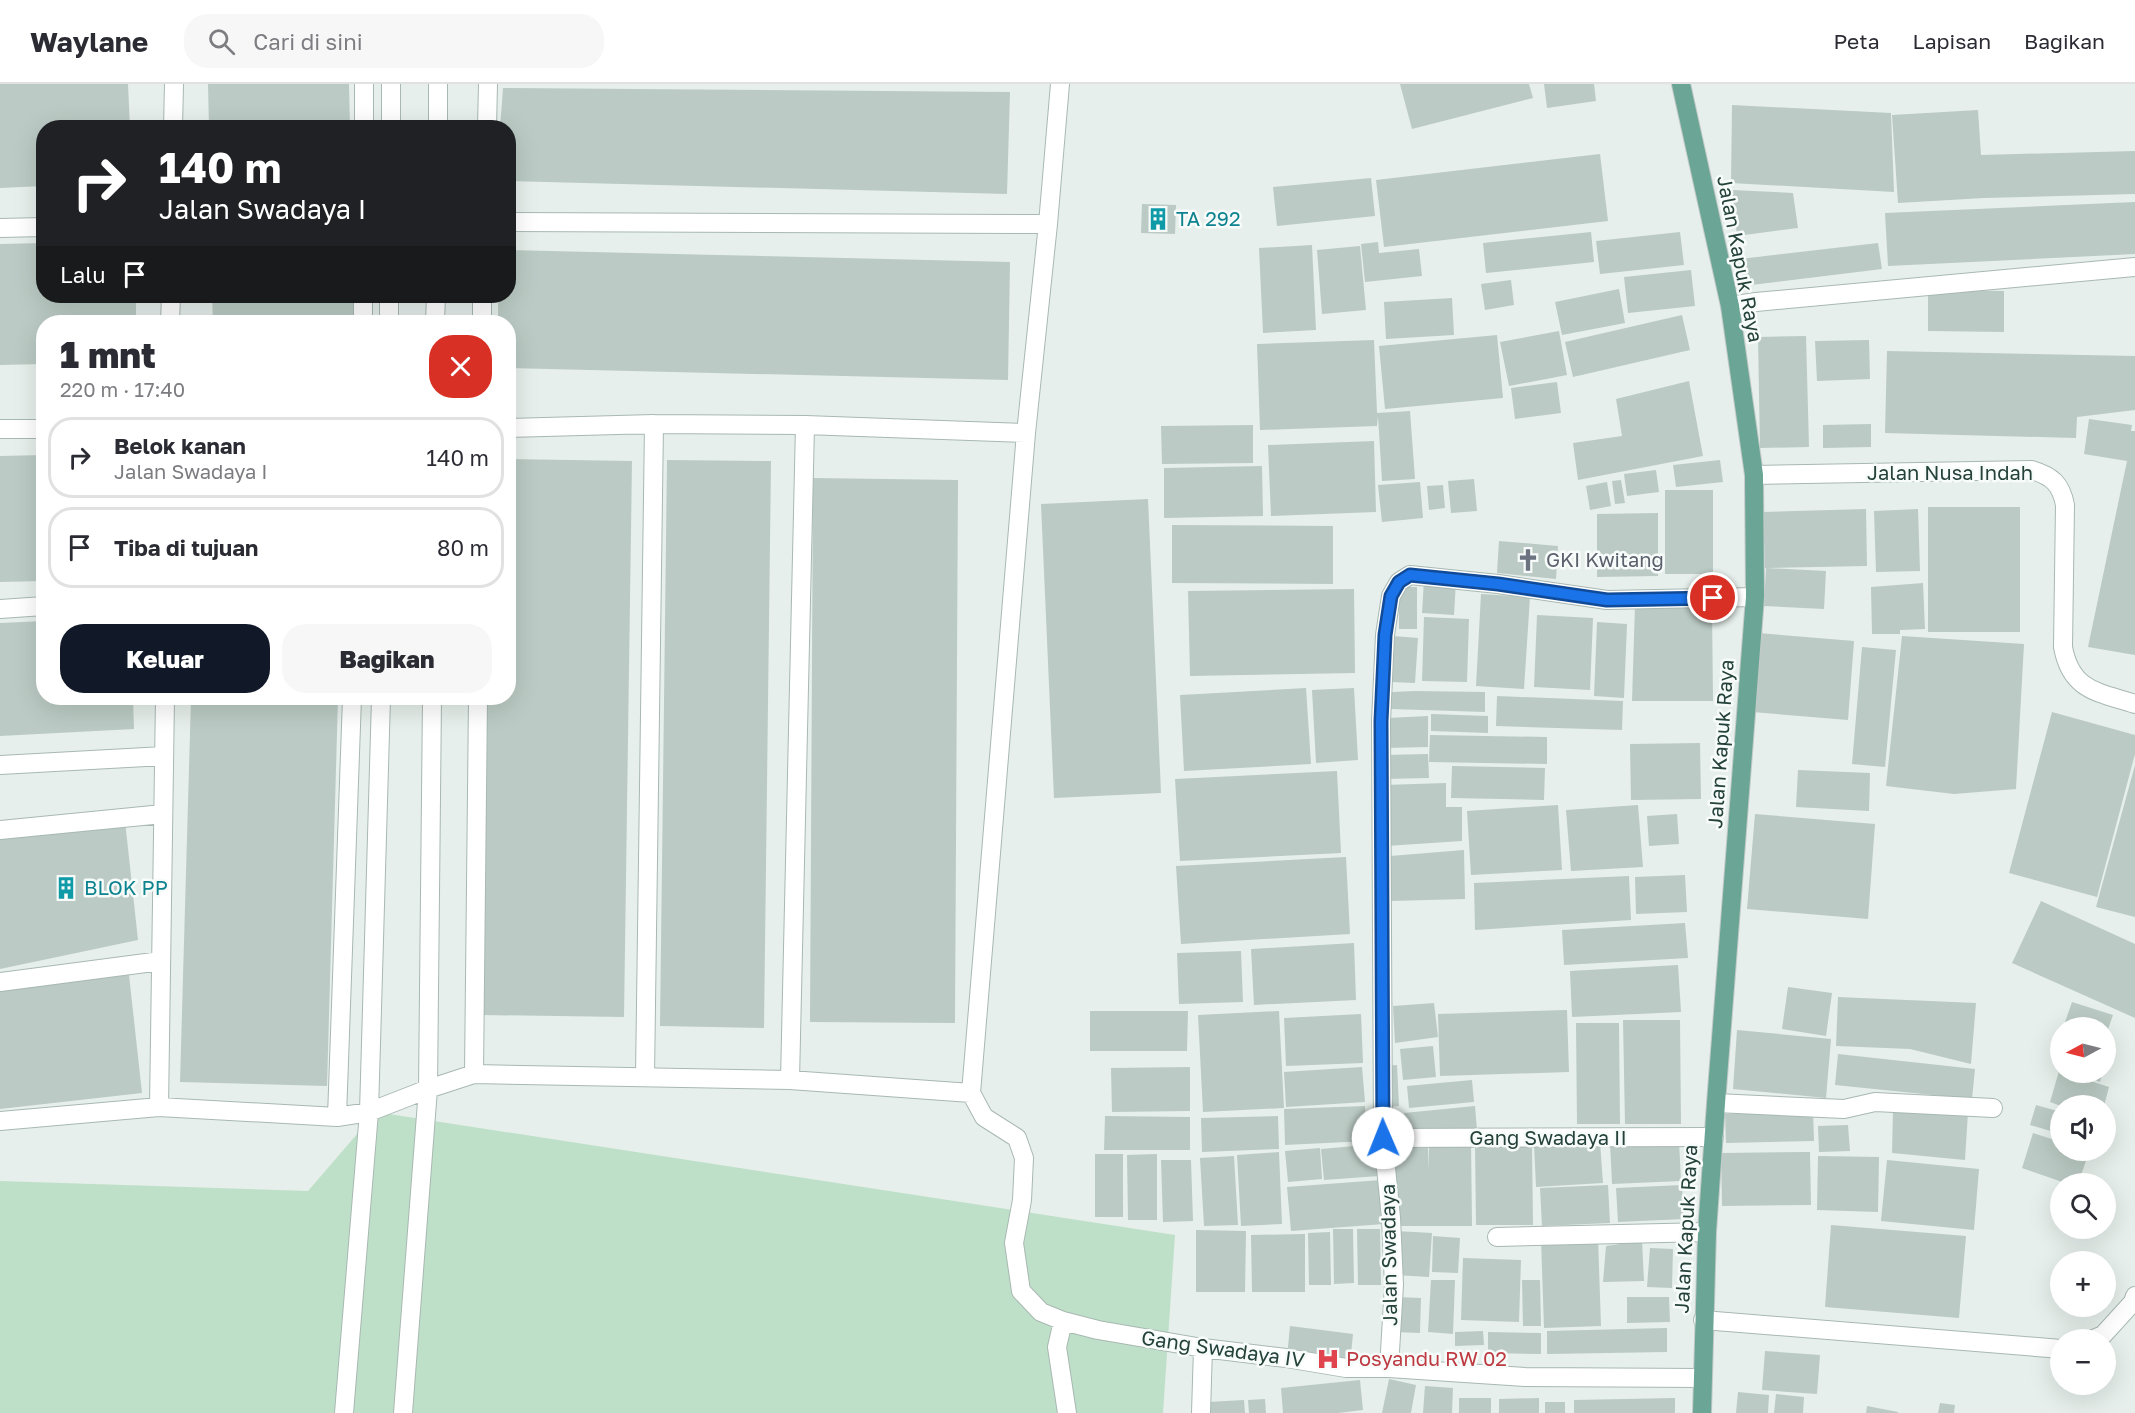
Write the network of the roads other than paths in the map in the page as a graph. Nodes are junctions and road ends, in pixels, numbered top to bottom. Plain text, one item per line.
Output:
1 (174, 84) edge
2 (364, 84) edge
3 (391, 84) edge
4 (438, 84) edge
5 (488, 84) edge
6 (1060, 84) edge
7 (1681, 84) edge
8 (173, 120) edge
9 (364, 120) edge
10 (391, 120) edge
11 (438, 120) edge
12 (487, 120) edge
13 (516, 222) edge
14 (1048, 224) junction
15 (36, 227) edge
16 (0, 228) edge
17 (2135, 267) edge
18 (1730, 306) junction
19 (654, 424) junction
20 (805, 425) junction
21 (516, 428) edge
22 (0, 429) edge
23 (36, 429) edge
24 (1026, 433) junction
25 (1754, 475) junction
26 (1755, 597) junction
27 (36, 607) edge
28 (0, 609) edge
29 (2135, 704) edge
30 (165, 705) edge
31 (352, 705) edge
32 (381, 705) edge
33 (432, 705) edge
34 (478, 705) edge
35 (164, 756) junction
36 (0, 765) edge
37 (163, 814) junction
38 (0, 830) edge
39 (161, 961) junction
40 (0, 982) edge
41 (474, 1074) junction
42 (645, 1077) junction
43 (790, 1080) junction
44 (428, 1089) junction
45 (971, 1093) junction
46 (1716, 1103) junction
47 (159, 1107) junction
48 (1993, 1108) dead end
49 (369, 1112) junction
50 (337, 1117) junction
51 (0, 1121) edge
52 (1714, 1137) junction
53 (1383, 1138) junction
54 (1707, 1232) junction
55 (1497, 1237) dead end
56 (2135, 1296) edge
57 (1704, 1320) junction
58 (1063, 1321) junction
59 (2108, 1329) edge
60 (1203, 1348) junction
61 (2050, 1348) edge
62 (1389, 1368) junction
63 (1702, 1378) junction
64 (344, 1413) edge
65 (403, 1413) edge
66 (1067, 1413) edge
67 (1201, 1413) edge
68 (1702, 1413) edge

1 - 8 street
2 - 9 street
3 - 10 street
4 - 11 street
5 - 12 street
6 - 14 street
7 - 18 main road, Jalan Kapuk Raya
13 - 14 street
14 - 24 street
15 - 16 street
17 - 18 street
18 - 25 main road, Jalan Kapuk Raya
19 - 20 street
19 - 21 street
19 - 42 street
20 - 24 street
20 - 43 street
22 - 23 street
24 - 45 street
25 - 26 main road, Jalan Kapuk Raya
25 - 29 street, Jalan Nusa Indah
26 - 46 main road, Jalan Kapuk Raya
26 - 53 street, Jalan Swadaya
27 - 28 street
30 - 35 street
31 - 50 street
32 - 49 street
33 - 44 street
34 - 41 street
35 - 36 street
35 - 37 street
37 - 38 street
37 - 39 street
39 - 40 street
39 - 47 street
41 - 42 street
41 - 44 street
42 - 43 street
43 - 45 street
44 - 49 street
44 - 65 street
45 - 58 street, Gang Swadaya IV
46 - 48 street
46 - 52 main road, Jalan Kapuk Raya
47 - 50 street
47 - 51 street
49 - 50 street
49 - 64 street
52 - 53 street, Gang Swadaya II
52 - 54 main road, Jalan Kapuk Raya
53 - 62 street, Jalan Swadaya
54 - 55 street
54 - 57 main road, Jalan Kapuk Raya
56 - 59 street
57 - 61 street
57 - 63 main road, Jalan Kapuk Raya
58 - 60 street, Gang Swadaya IV
58 - 66 street
60 - 62 street, Gang Swadaya IV
60 - 67 street
62 - 63 street, Gang Swadaya IV
63 - 68 main road, Jalan Kapuk Raya

